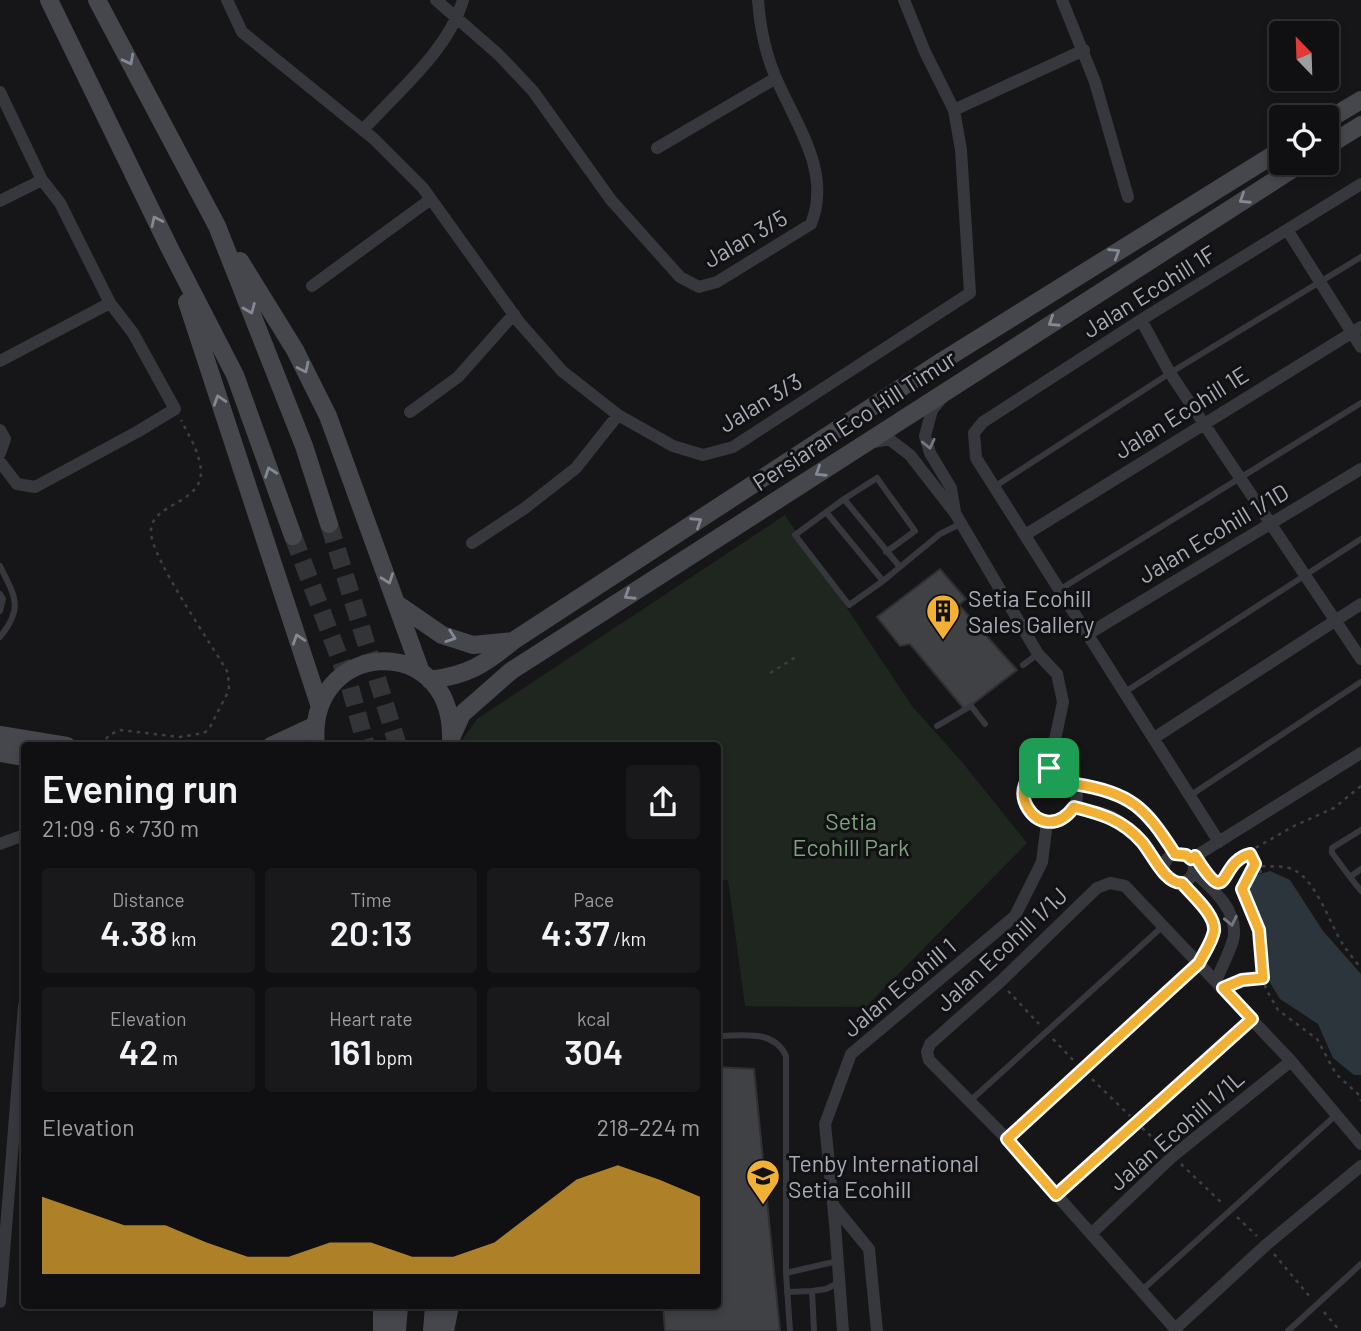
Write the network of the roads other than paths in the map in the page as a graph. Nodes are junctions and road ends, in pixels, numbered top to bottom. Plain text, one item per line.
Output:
1 (48, 0) edge
2 (97, 0) edge
3 (227, 0) edge
4 (436, 0) edge
5 (463, 0) edge
6 (758, 0) edge
7 (904, 0) edge
8 (1062, 0) edge
9 (458, 18) junction
10 (1084, 50) junction
11 (776, 78) junction
12 (0, 92) edge
13 (1361, 100) edge
14 (954, 110) junction
15 (1339, 113) edge
16 (1361, 125) edge
17 (363, 130) junction
18 (1339, 139) edge
19 (657, 148) dead end
20 (1269, 157) edge
21 (1283, 175) edge
22 (42, 180) junction
23 (1361, 184) edge
24 (1128, 197) dead end
25 (431, 199) junction
26 (0, 201) edge
27 (217, 226) junction
28 (1288, 231) junction
29 (169, 247) junction
30 (1361, 257) edge
31 (1320, 282) junction
32 (312, 286) dead end
33 (110, 303) junction
34 (513, 314) junction
35 (1141, 320) junction
36 (1356, 330) edge
37 (1361, 347) edge
38 (0, 361) edge
39 (1170, 373) junction
40 (954, 385) junction
41 (1361, 403) edge
42 (410, 412) dead end
43 (618, 415) junction
44 (1203, 423) junction
45 (0, 430) edge
46 (858, 448) junction
47 (0, 453) edge
48 (0, 462) edge
49 (1361, 469) edge
50 (1240, 478) junction
51 (995, 488) junction
52 (844, 499) junction
53 (826, 512) junction
54 (957, 518) junction
55 (1270, 522) junction
56 (329, 524) tunnel mouth
57 (1024, 535) junction
58 (293, 536) tunnel mouth
59 (1361, 539) edge
60 (472, 543) dead end
61 (886, 552) junction
62 (0, 566) edge
63 (900, 567) junction
64 (1305, 575) junction
65 (883, 581) junction
66 (1059, 590) junction
67 (0, 594) edge
68 (397, 604) junction
69 (1361, 604) edge
70 (0, 611) edge
71 (1335, 620) junction
72 (1087, 634) junction
73 (0, 637) edge
74 (513, 641) junction
75 (1038, 654) junction
76 (1361, 659) edge
77 (1023, 665) dead end
78 (425, 676) junction
79 (1361, 682) edge
80 (1124, 692) junction
81 (319, 704) junction
82 (985, 724) dead end
83 (314, 726) junction
84 (937, 726) dead end
85 (0, 735) edge
86 (1154, 738) junction
87 (43, 742) edge
88 (280, 742) edge
89 (316, 742) edge
90 (451, 742) edge
91 (0, 752) edge
92 (1361, 753) edge
93 (21, 756) edge
94 (1049, 768) junction
95 (1075, 784) junction
96 (1190, 796) junction
97 (1074, 807) junction
98 (1047, 822) junction
99 (1361, 830) edge
100 (21, 836) edge
101 (1219, 842) junction
102 (0, 844) edge
103 (1175, 854) junction
104 (1191, 859) junction
105 (1361, 869) edge
106 (1164, 870) junction
107 (1194, 872) junction
108 (1350, 877) junction
109 (1182, 883) junction
110 (1361, 891) edge
111 (1163, 926) junction
112 (1199, 963) junction
113 (1219, 985) junction
114 (1252, 1019) junction
115 (721, 1036) edge
116 (21, 1043) edge
117 (1291, 1061) junction
118 (970, 1101) junction
119 (1336, 1115) junction
120 (1007, 1139) junction
121 (1361, 1144) edge
122 (1361, 1166) edge
123 (1056, 1195) junction
124 (833, 1205) junction
125 (1091, 1234) junction
126 (838, 1261) junction
127 (1361, 1264) edge
128 (786, 1273) junction
129 (838, 1283) junction
130 (1141, 1291) junction
131 (787, 1292) junction
132 (812, 1292) junction
133 (0, 1302) edge
134 (382, 1309) edge
135 (399, 1309) edge
136 (435, 1309) edge
137 (449, 1309) edge
138 (1176, 1330) edge
139 (382, 1331) edge
140 (397, 1331) edge
141 (432, 1331) edge
142 (445, 1331) edge
143 (790, 1331) edge
144 (814, 1331) edge
145 (843, 1331) edge
146 (877, 1331) edge
147 (1288, 1331) edge

29 -> 1 street
2 -> 27 street
3 - 17 street, Jalan 3/3
4 - 9 street
5 - 9 street
6 - 11 street, Jalan 3/5
7 - 14 street, Jalan 3/3
8 - 10 street
9 - 11 street, Jalan 3/5
9 - 17 street
10 - 14 street
10 - 24 street
11 - 19 street
12 - 22 street
13 - 15 street
14 - 43 street, Jalan 3/3
16 - 18 street
17 - 25 street, Jalan 3/3
74 -> 20 street, Persiaran Eco Hill Timur
21 -> 40 street, Persiaran Eco Hill Timur
22 - 26 street
22 - 33 street
23 - 28 street, Jalan Ecohill 1F
25 - 32 street
25 - 34 street, Jalan 3/3
27 -> 56 street
27 -> 68 street
28 - 31 street
28 - 35 street, Jalan Ecohill 1F
58 -> 29 street
81 -> 29 street
30 - 31 lane
31 - 36 street
31 - 39 lane
33 - 38 street
33 - 48 street
34 - 42 street
34 - 43 street, Jalan 3/3
35 - 39 street
35 - 51 street, Jalan Ecohill 1F
36 - 37 street
36 - 44 street, Jalan Ecohill 1E
39 - 44 street
39 - 51 lane
40 - 46 street, Persiaran Eco Hill Timur
40 -> 54 street
41 - 50 lane
43 - 60 street
44 - 50 street
44 - 57 street, Jalan Ecohill 1E
45 - 47 street
46 - 54 street
46 -> 90 street, Persiaran Eco Hill Timur
49 - 55 street, Jalan Ecohill 1/1D
50 - 55 street
50 - 66 lane
51 - 57 street
52 - 53 lane
52 - 61 lane
52 - 61 lane
53 - 65 lane
53 - 65 lane
54 - 63 lane
54 - 75 street
55 - 64 street
55 - 72 street, Jalan Ecohill 1/1D
57 - 66 street
59 - 64 lane
61 - 63 lane
62 - 73 lane
63 - 65 lane
64 - 71 street
64 - 80 lane
66 - 72 street
67 - 70 lane
68 -> 74 street
68 - 78 street
69 - 71 street
71 - 76 street
71 - 86 street
72 - 80 street
74 - 78 street, Persiaran Eco Hill Timur
75 - 77 lane
75 - 94 street
78 - 81 street
78 - 90 street
79 - 96 lane
80 - 86 street
81 - 83 street
82 - 84 lane
83 - 88 street
83 - 89 street
85 - 87 street
86 - 96 street
91 - 93 street
92 - 101 street
94 - 95 street
94 - 98 street
95 - 97 street
95 - 103 street
96 - 101 street
97 - 98 street
97 - 106 street
98 - 124 street, Jalan Ecohill 1
99 - 108 lane
100 - 102 street
101 - 104 street
103 - 104 street
103 - 106 street
104 - 107 street
105 - 108 lane
106 - 109 street
107 - 109 street
107 -> 113 street
108 - 110 lane
109 - 112 street
111 - 112 street
111 - 118 lane
111 - 118 street, Jalan Ecohill 1/1J
112 - 113 street
112 - 120 street
113 - 114 street
114 - 117 street
114 - 123 lane
115 - 128 lane
116 - 133 street
117 - 119 street
117 - 125 street, Jalan Ecohill 1/1L
118 - 120 street
119 - 121 street
119 - 130 lane
120 - 123 street
122 - 138 street
123 - 125 street
124 - 126 street, Jalan Ecohill 1
124 - 146 street
125 - 130 street
126 - 128 lane
126 - 129 street, Jalan Ecohill 1
127 - 147 lane
128 - 131 lane
129 - 132 lane
129 - 145 street, Jalan Ecohill 1
130 - 138 street
131 - 132 lane
131 - 143 lane
132 - 144 lane
134 - 139 street
135 - 140 street
136 - 141 street
137 - 142 street

